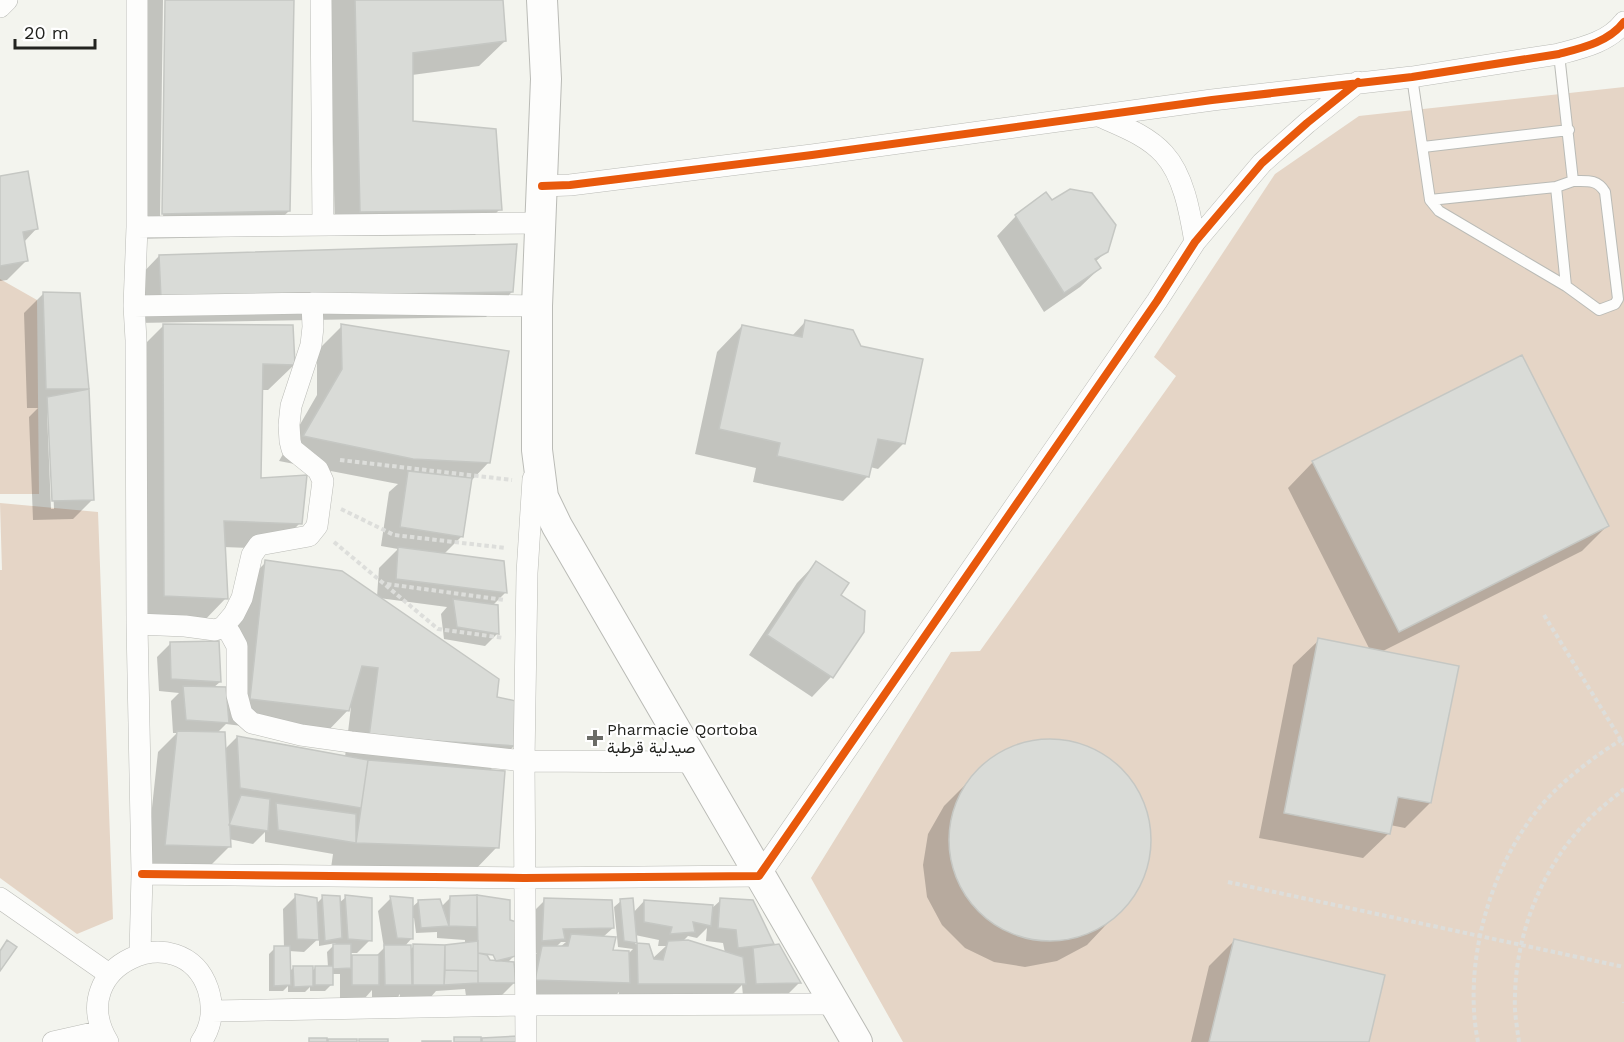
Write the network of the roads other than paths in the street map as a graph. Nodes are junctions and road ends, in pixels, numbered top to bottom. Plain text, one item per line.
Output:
1 (7, 0) edge
2 (137, 0) edge
3 (321, 0) edge
4 (542, 0) edge
5 (0, 7) edge
6 (1624, 22) edge
7 (1558, 54) junction
8 (1412, 77) junction
9 (1358, 82) junction
10 (1099, 116) junction
11 (1569, 130) junction
12 (1423, 147) junction
13 (1573, 181) junction
14 (542, 186) junction
15 (1556, 187) junction
16 (1430, 200) junction
17 (540, 223) junction
18 (323, 225) junction
19 (137, 226) junction
20 (1195, 242) junction
21 (1566, 286) junction
22 (312, 303) junction
23 (134, 306) junction
24 (537, 306) junction
25 (537, 450) junction
26 (137, 624) junction
27 (223, 627) junction
28 (524, 762) junction
29 (693, 762) junction
30 (142, 874) junction
31 (759, 876) junction
32 (524, 878) junction
33 (0, 898) edge
34 (140, 954) junction
35 (109, 974) junction
36 (834, 1004) junction
37 (526, 1005) junction
38 (212, 1011) junction
39 (105, 1036) edge
40 (53, 1042) edge
41 (201, 1042) edge
42 (526, 1042) edge
43 (857, 1042) edge

1 - 5 street
2 - 19 street
3 - 18 street
4 - 14 street
6 - 7 street
7 - 8 street
7 - 11 lane
8 - 9 street
8 - 12 lane
9 - 10 street
9 - 20 street
10 - 14 street
10 - 20 street
11 - 12 lane
11 - 13 lane
12 - 16 lane
13 - 15 lane
13 - 21 lane
14 - 17 street
15 - 16 lane
15 - 21 lane
16 - 21 lane
17 - 18 street
17 - 24 street
18 - 19 street
19 - 23 street
20 - 31 street
22 - 23 street
22 - 24 street
22 - 27 street
23 - 26 street
24 - 25 street
25 - 28 street
25 - 29 street
26 - 27 street
26 - 30 street
27 - 28 street
28 - 29 street
28 - 32 street
29 - 31 street
30 - 32 street
30 - 34 street
31 - 32 street
31 - 36 street
32 - 37 street
33 - 35 street
34 - 35 street
34 - 38 street
35 - 39 street
36 - 37 street
36 - 43 street
37 - 38 street
37 - 42 street
38 - 41 street
39 - 40 street

